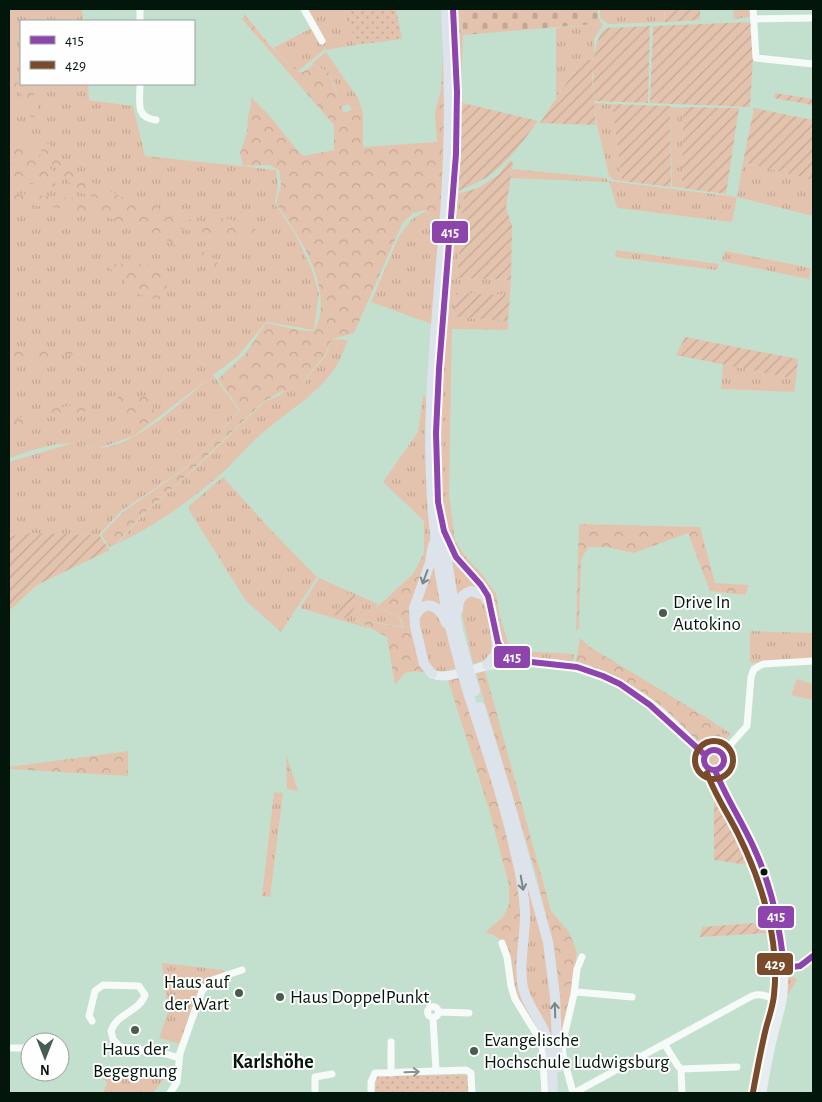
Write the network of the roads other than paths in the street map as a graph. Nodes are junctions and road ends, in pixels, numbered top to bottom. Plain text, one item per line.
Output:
1 (304, 9) edge
2 (446, 9) edge
3 (453, 9) edge
4 (753, 9) edge
5 (754, 18) junction
6 (813, 18) edge
7 (322, 41) dead end
8 (813, 64) edge
9 (140, 85) edge
10 (156, 120) dead end
11 (451, 176) junction
12 (448, 217) junction
13 (440, 517) junction
14 (435, 536) junction
15 (490, 603) junction
16 (415, 617) junction
17 (455, 632) junction
18 (497, 643) junction
19 (813, 661) edge
20 (521, 662) junction
21 (487, 665) junction
22 (432, 674) joint
23 (469, 684) junction
24 (722, 754) junction
25 (705, 755) junction
26 (715, 770) junction
27 (502, 943) dead end
28 (582, 957) dead end
29 (812, 958) edge
30 (784, 968) junction
31 (242, 970) dead end
32 (574, 994) junction
33 (632, 997) dead end
34 (782, 1004) junction
35 (468, 1013) dead end
36 (92, 1021) dead end
37 (391, 1042) dead end
38 (665, 1045) junction
39 (179, 1058) junction
40 (737, 1066) dead end
41 (682, 1069) junction
42 (436, 1071) junction
43 (392, 1073) junction
44 (332, 1074) dead end
45 (170, 1093) edge
46 (315, 1093) edge
47 (371, 1093) edge
48 (472, 1093) edge
49 (545, 1093) edge
50 (553, 1093) edge
51 (560, 1093) edge
52 (574, 1093) edge
53 (682, 1093) edge
54 (762, 1093) edge

1 - 7 street
2 - 11 highway
3 - 11 highway
4 - 5 street
5 - 6 street
5 - 8 street
9 - 10 street
11 - 12 highway
12 - 13 highway
12 - 14 highway
13 - 15 highway
13 - 17 highway
14 -> 16 highway
14 - 17 highway
15 - 17 highway
15 - 18 highway
16 - 17 highway
16 - 22 highway
17 - 23 highway
18 - 20 highway
18 - 21 highway
19 - 24 street
20 - 21 main road
20 - 25 main road
21 - 22 main road
23 -> 50 highway
51 -> 23 highway
24 - 25 main road
24 - 26 main road
25 - 26 main road
26 - 30 main road
27 - 49 street
28 - 32 street
29 - 30 main road
30 - 34 main road
31 - 39 street
32 - 33 street
32 - 52 street
34 - 38 street
34 - 54 main road
35 - 42 street
36 - 39 street
37 - 43 street
38 - 41 street
38 - 52 street
39 - 45 street
40 - 41 street
41 - 53 street
43 -> 42 street
42 - 48 street
43 - 47 street
44 - 46 street

